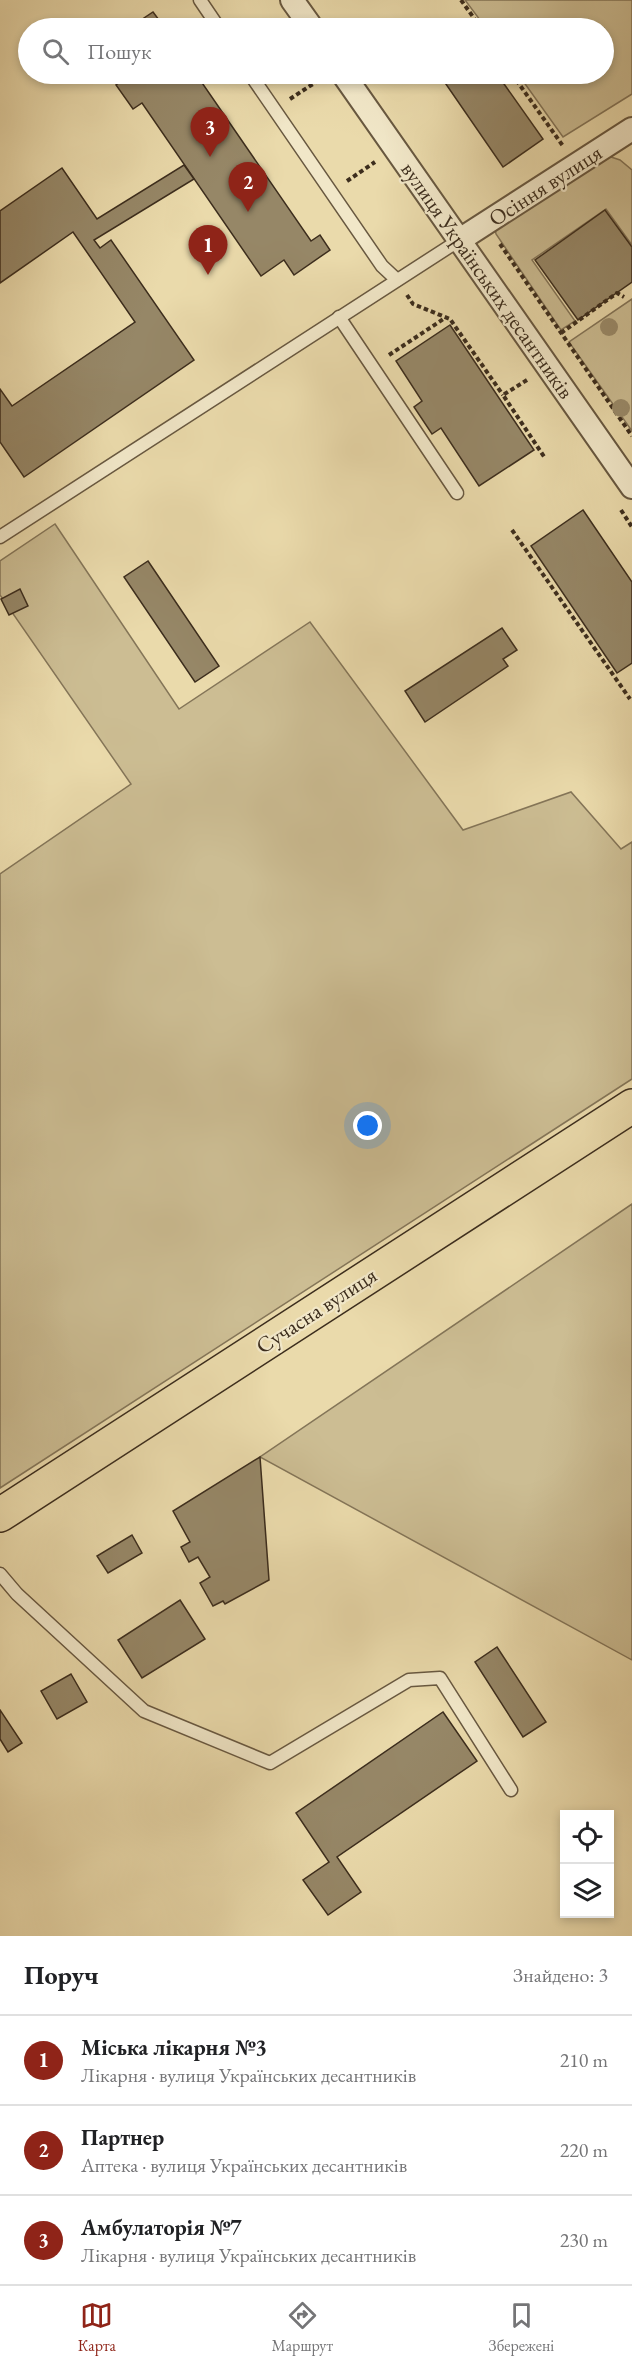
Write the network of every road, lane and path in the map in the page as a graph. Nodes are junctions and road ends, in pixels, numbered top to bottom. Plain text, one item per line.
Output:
1 (200, 0) edge
2 (292, 0) edge
3 (461, 0) edge
4 (212, 18) edge
5 (305, 18) edge
6 (474, 18) edge
7 (257, 84) edge
8 (312, 84) edge
9 (350, 84) edge
10 (519, 84) edge
11 (274, 109) junction
12 (632, 129) edge
13 (378, 160) dead end
14 (577, 166) junction
15 (331, 192) junction
16 (486, 223) junction
17 (458, 241) junction
18 (397, 280) junction
19 (624, 297) dead end
20 (339, 317) junction
21 (446, 318) junction
22 (561, 333) junction
23 (372, 366) junction
24 (530, 378) dead end
25 (503, 395) junction
26 (632, 436) edge
27 (545, 458) dead end
28 (632, 487) edge
29 (457, 493) dead end
30 (512, 530) dead end
31 (0, 537) edge
32 (630, 699) dead end
33 (632, 1106) edge
34 (0, 1515) edge
35 (0, 1574) edge
36 (511, 1790) dead end

1 - 4 lane
2 - 5 street
3 - 6 path
7 - 11 lane
8 - 11 path
9 - 17 street, вулиця Українських десантників
10 - 14 path
11 - 15 lane
12 - 14 street, Осіння вулиця
13 - 15 path
14 - 16 street, Осіння вулиця
15 - 18 lane
16 - 17 street, Осіння вулиця
16 - 22 path
17 - 18 lane
17 - 28 street, вулиця Українських десантників
18 - 20 lane
18 - 21 path
19 - 22 path
20 - 23 lane
20 - 31 lane
21 - 23 path
21 - 25 path
22 - 26 path
23 - 29 lane
24 - 25 path
25 - 27 path
30 - 32 path
33 - 34 main road, Сучасна вулиця
35 - 36 lane

